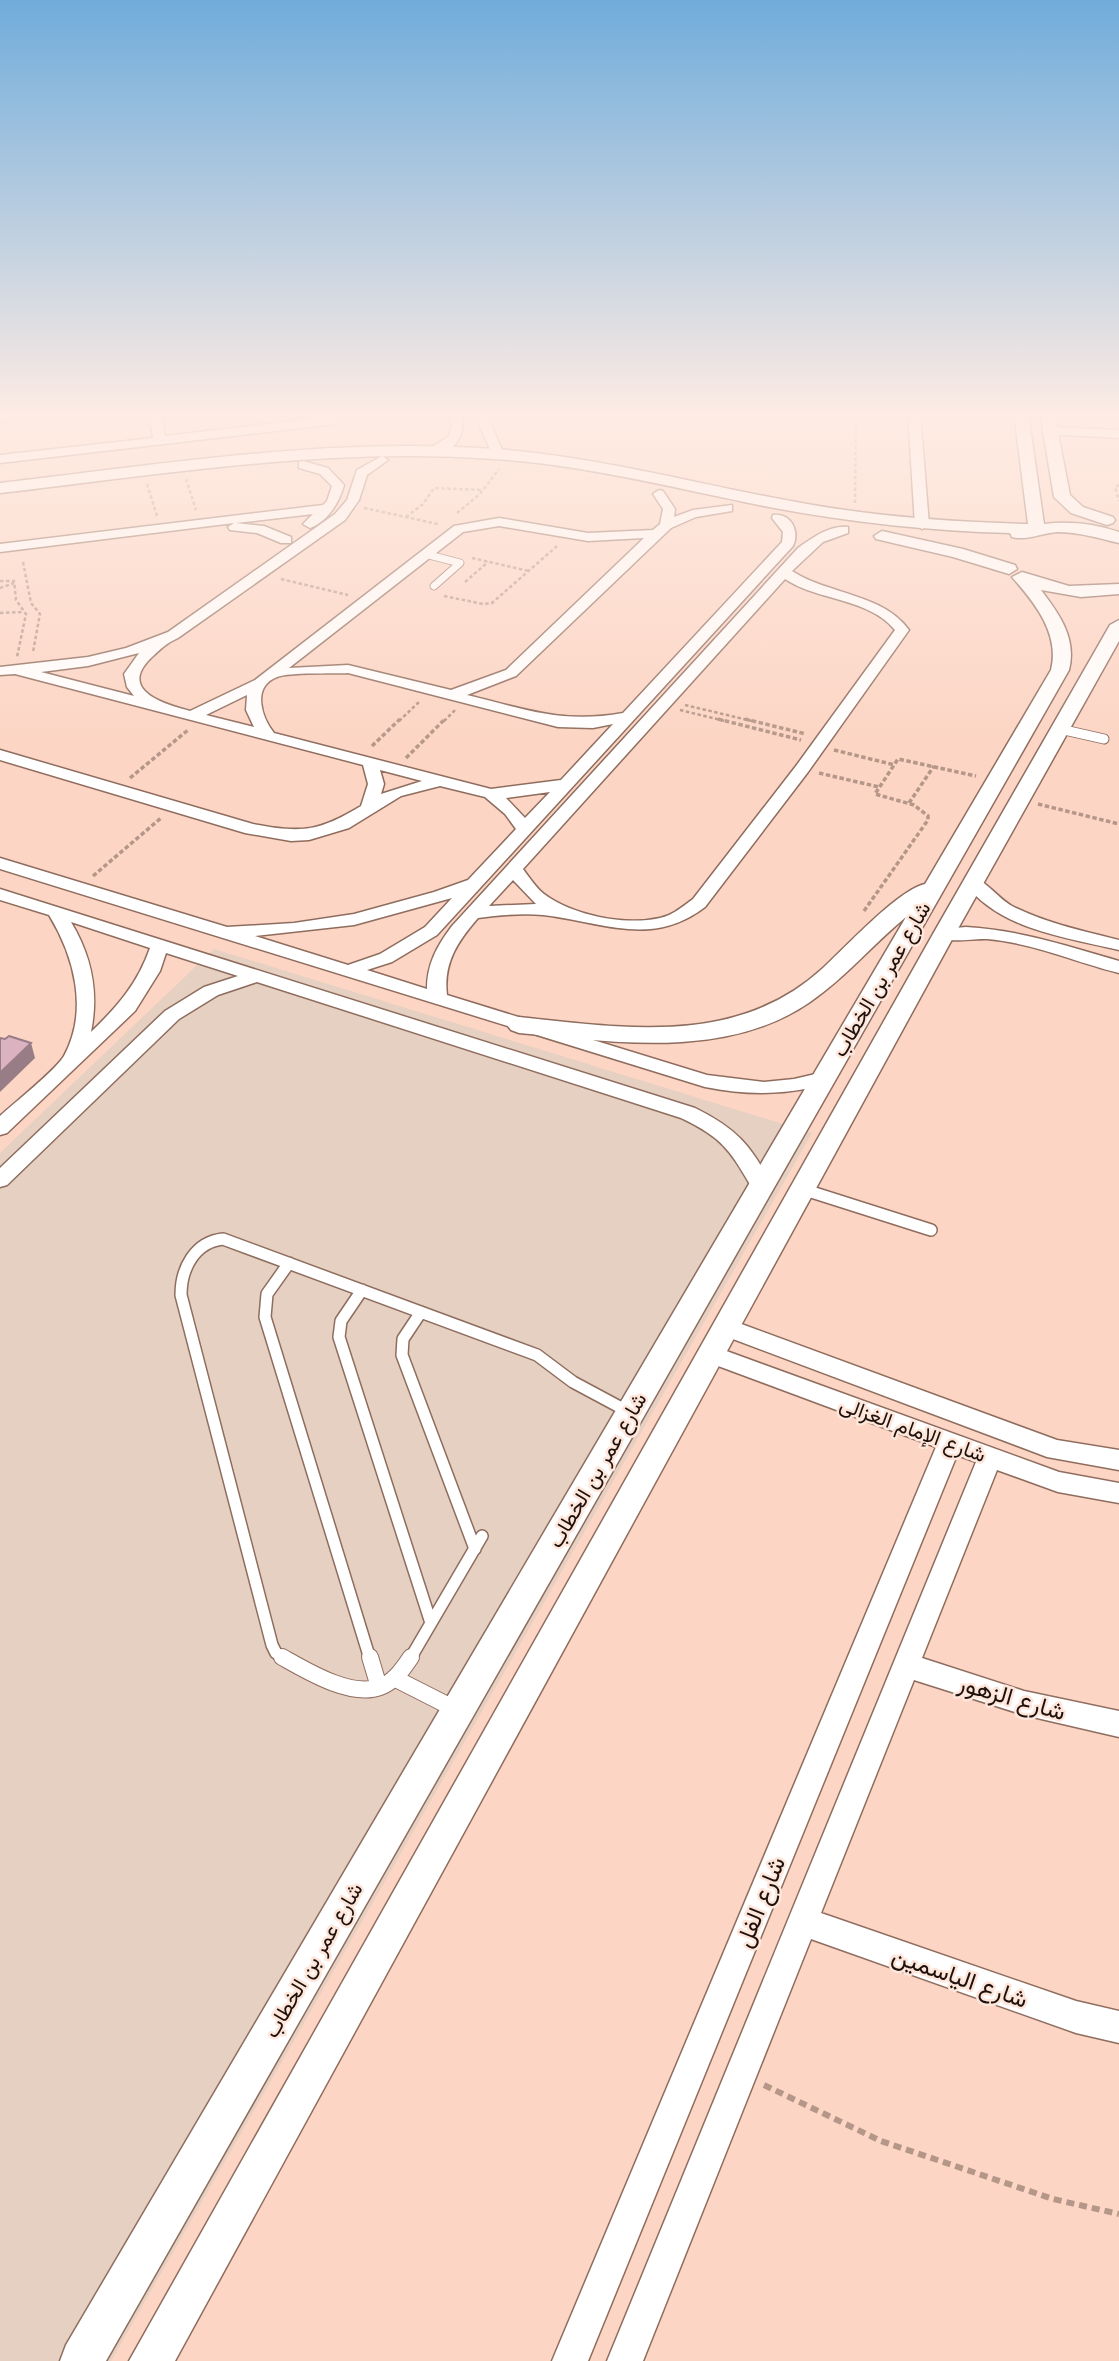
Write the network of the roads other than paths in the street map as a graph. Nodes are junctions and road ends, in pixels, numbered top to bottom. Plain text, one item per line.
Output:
1 (199, 523) edge
2 (308, 523) edge
3 (331, 523) edge
4 (492, 523) edge
5 (506, 523) edge
6 (664, 523) edge
7 (675, 523) edge
8 (785, 523) edge
9 (806, 523) edge
10 (907, 523) edge
11 (1035, 523) edge
12 (1088, 523) edge
13 (922, 525) joint
14 (1058, 527) junction
15 (1035, 529) junction
16 (661, 530) junction
17 (843, 530) junction
18 (588, 537) junction
19 (1119, 538) edge
20 (286, 540) junction
21 (83, 542) junction
22 (0, 548) edge
23 (428, 552) junction
24 (620, 554) junction
25 (0, 556) edge
26 (784, 572) junction
27 (1016, 573) junction
28 (434, 586) dead end
29 (1119, 589) edge
30 (825, 594) junction
31 (762, 596) junction
32 (184, 613) junction
33 (200, 617) junction
34 (1119, 625) edge
35 (317, 639) junction
36 (163, 640) junction
37 (0, 662) edge
38 (11, 667) edge
39 (673, 667) junction
40 (348, 669) junction
41 (693, 672) junction
42 (273, 673) junction
43 (511, 673) junction
44 (260, 683) junction
45 (459, 697) junction
46 (153, 705) junction
47 (512, 710) junction
48 (198, 717) junction
49 (627, 717) junction
50 (558, 722) junction
51 (1060, 729) junction
52 (268, 735) junction
53 (1104, 739) dead end
54 (586, 746) junction
55 (0, 755) edge
56 (364, 760) junction
57 (441, 780) junction
58 (565, 785) junction
59 (1009, 788) junction
60 (491, 794) junction
61 (369, 807) junction
62 (524, 828) junction
63 (0, 863) edge
64 (514, 869) junction
65 (938, 880) junction
66 (973, 882) junction
67 (474, 883) junction
68 (0, 894) edge
69 (55, 911) junction
70 (559, 912) junction
71 (473, 914) junction
72 (214, 930) junction
73 (944, 934) junction
74 (1118, 943) edge
75 (160, 944) junction
76 (1119, 967) edge
77 (347, 971) junction
78 (257, 976) junction
79 (438, 1000) junction
80 (519, 1025) junction
81 (72, 1060) junction
82 (824, 1078) junction
83 (0, 1128) edge
84 (0, 1180) edge
85 (761, 1186) junction
86 (802, 1188) junction
87 (744, 1216) junction
88 (780, 1228) junction
89 (931, 1230) dead end
90 (289, 1263) junction
91 (714, 1268) junction
92 (752, 1280) junction
93 (362, 1290) junction
94 (421, 1312) junction
95 (725, 1327) junction
96 (710, 1354) junction
97 (630, 1413) junction
98 (950, 1443) junction
99 (990, 1458) junction
100 (1119, 1460) edge
101 (1119, 1493) edge
102 (482, 1536) dead end
103 (475, 1549) junction
104 (534, 1578) junction
105 (576, 1596) junction
106 (431, 1623) junction
107 (906, 1665) junction
108 (394, 1678) junction
109 (379, 1687) junction
110 (457, 1710) junction
111 (1119, 1724) edge
112 (803, 1921) junction
113 (1119, 2027) edge
114 (82, 2361) edge
115 (150, 2361) edge
116 (570, 2361) edge
117 (625, 2361) edge

1 - 21 street
2 - 20 street
3 - 33 street
4 - 23 street
5 - 18 street
6 - 16 street
7 - 16 street
8 - 39 street
9 - 17 street
10 - 13 street
11 - 15 street
12 - 14 street
13 - 15 street
14 - 15 street
14 - 19 street
15 - 27 street
16 - 18 street
16 - 24 street
17 - 26 street
17 - 27 street
18 - 24 street
20 - 21 street
20 - 32 street
21 - 22 street
21 - 25 street
23 - 28 lane
23 - 35 street
24 - 43 street
26 - 30 street
26 - 31 street
27 - 29 street
27 - 59 street, شارع عمر بن الخطاب
30 - 31 street
30 - 70 street
31 - 41 street
32 - 33 street
32 - 38 street
33 - 36 street
34 - 51 street, شارع عمر بن الخطاب
35 - 40 street
35 - 42 street
36 - 38 street
36 - 46 street
37 - 38 street
38 - 46 street
39 - 41 street
39 - 49 street
40 - 42 street
40 - 45 street
41 - 64 street
42 - 44 street
43 - 45 street
43 - 47 street
44 - 48 street
44 - 52 street
45 - 47 street
46 - 48 street
47 - 50 street
48 - 52 street
49 - 50 street
49 - 54 street
50 - 54 street
51 - 53 lane
51 - 59 street, شارع عمر بن الخطاب
52 - 56 street
54 - 58 street
55 - 61 street
56 - 57 street
56 - 61 street
57 - 60 street
57 - 61 street
58 - 60 street
58 - 62 street
59 - 65 street, شارع عمر بن الخطاب
59 - 66 street, شارع عمر بن الخطاب
60 - 62 street
62 - 67 street
63 - 72 street
64 - 70 street
64 - 71 street
65 - 80 street
65 - 82 street, شارع عمر بن الخطاب
66 - 73 street, شارع عمر بن الخطاب
66 - 74 street
67 - 72 street
67 - 77 street
68 - 69 street
69 - 75 street
69 - 81 street
70 - 71 street
71 - 79 street
72 - 77 street
73 - 76 street
73 - 86 street, شارع عمر بن الخطاب
75 - 78 street
75 - 81 street
77 - 79 street
78 - 84 street
78 - 85 street
79 - 80 street
80 - 82 street
81 - 83 street
82 - 85 street, شارع عمر بن الخطاب
85 - 87 street, شارع عمر بن الخطاب
86 - 88 street, شارع عمر بن الخطاب
86 - 89 lane
87 - 88 street
87 - 91 street, شارع عمر بن الخطاب
88 - 92 street, شارع عمر بن الخطاب
90 - 93 lane
90 - 109 lane
90 - 109 lane
91 - 92 street
91 - 97 street, شارع عمر بن الخطاب
92 - 95 street, شارع عمر بن الخطاب
93 - 94 lane
93 - 106 lane
94 - 97 lane
94 - 103 lane
95 - 96 street, شارع عمر بن الخطاب
95 - 100 street, شارع الإمام الغزالى
96 - 98 street, شارع الإمام الغزالى
96 - 105 street, شارع عمر بن الخطاب
97 - 104 street, شارع عمر بن الخطاب
98 - 99 street, شارع الإمام الغزالى
98 - 116 street, شارع الفل
99 - 101 street, شارع الإمام الغزالى
99 - 107 street
102 - 103 lane
103 - 106 lane
104 - 105 street
104 - 110 street, شارع عمر بن الخطاب
105 - 115 street, شارع عمر بن الخطاب
106 - 108 lane
107 - 111 street, شارع الزهور
107 - 112 street
108 - 109 lane
108 - 110 lane
110 - 114 street, شارع عمر بن الخطاب
112 - 113 street, شارع الياسمين
112 - 117 street

